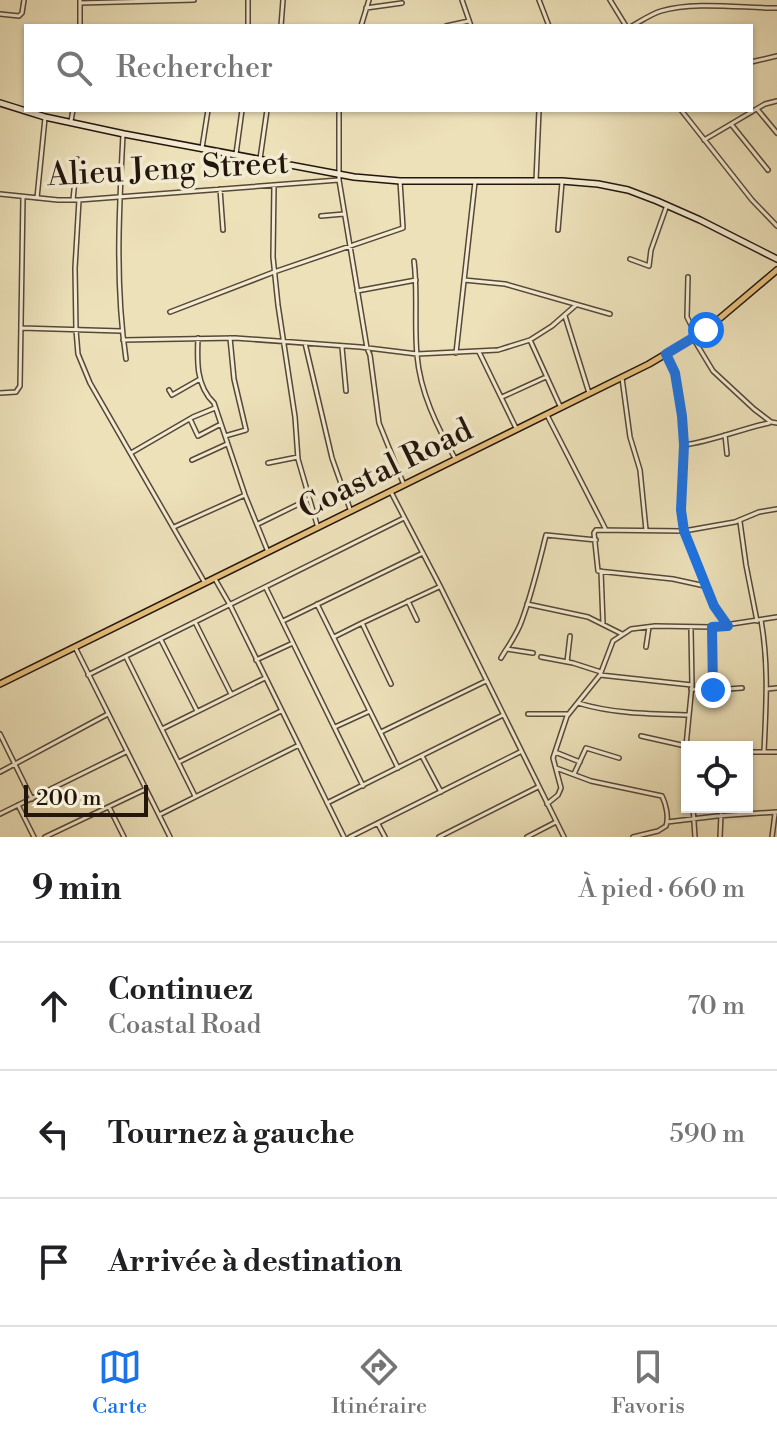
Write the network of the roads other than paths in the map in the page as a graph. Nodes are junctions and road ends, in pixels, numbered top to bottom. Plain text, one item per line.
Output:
1 (24, 0) edge
2 (194, 0) edge
3 (248, 0) edge
4 (283, 0) edge
5 (369, 0) edge
6 (462, 0) edge
7 (539, 0) edge
8 (610, 0) edge
9 (773, 0) edge
10 (80, 1) edge
11 (402, 3) dead end
12 (777, 7) edge
13 (366, 8) junction
14 (0, 14) edge
15 (80, 24) edge
16 (248, 24) edge
17 (281, 24) edge
18 (362, 24) edge
19 (470, 24) edge
20 (548, 24) edge
21 (628, 24) edge
22 (633, 24) edge
23 (777, 56) edge
24 (753, 62) edge
25 (777, 101) edge
26 (0, 103) edge
27 (757, 109) junction
28 (24, 110) edge
29 (753, 111) edge
30 (29, 112) edge
31 (73, 112) edge
32 (208, 112) edge
33 (242, 112) edge
34 (267, 112) edge
35 (339, 112) edge
36 (539, 112) edge
37 (683, 112) edge
38 (752, 112) edge
39 (45, 117) junction
40 (71, 121) junction
41 (731, 124) junction
42 (777, 133) edge
43 (124, 134) junction
44 (704, 140) junction
45 (202, 148) junction
46 (236, 154) junction
47 (77, 159) dead end
48 (260, 159) junction
49 (768, 170) dead end
50 (339, 177) junction
51 (400, 181) junction
52 (475, 181) junction
53 (536, 181) junction
54 (562, 181) junction
55 (274, 185) junction
56 (220, 189) junction
57 (0, 194) edge
58 (23, 196) junction
59 (120, 197) junction
60 (37, 198) junction
61 (76, 200) junction
62 (667, 205) junction
63 (344, 214) junction
64 (321, 216) dead end
65 (777, 226) edge
66 (223, 230) dead end
67 (558, 230) dead end
68 (350, 246) junction
69 (630, 259) dead end
70 (777, 259) edge
71 (414, 261) dead end
72 (777, 270) edge
73 (274, 272) junction
74 (688, 277) dead end
75 (416, 280) junction
76 (464, 280) junction
77 (357, 291) junction
78 (576, 305) junction
79 (170, 312) dead end
80 (610, 314) dead end
81 (565, 316) junction
82 (21, 328) junction
83 (76, 330) junction
84 (122, 331) junction
85 (695, 337) junction
86 (198, 338) junction
87 (230, 338) junction
88 (123, 340) junction
89 (530, 340) junction
90 (284, 342) junction
91 (305, 343) junction
92 (342, 346) junction
93 (367, 348) junction
94 (479, 352) junction
95 (456, 353) junction
96 (417, 354) junction
97 (666, 354) junction
98 (126, 359) dead end
99 (546, 377) junction
100 (622, 378) junction
101 (200, 379) junction
102 (169, 390) dead end
103 (346, 391) dead end
104 (0, 393) edge
105 (590, 393) junction
106 (500, 397) junction
107 (215, 408) junction
108 (560, 408) junction
109 (547, 415) junction
110 (190, 419) junction
111 (771, 422) junction
112 (777, 423) edge
113 (221, 424) junction
114 (517, 430) junction
115 (725, 435) junction
116 (225, 436) junction
117 (227, 444) junction
118 (684, 445) junction
119 (131, 453) junction
120 (727, 454) dead end
121 (298, 457) junction
122 (192, 460) dead end
123 (456, 460) junction
124 (268, 463) dead end
125 (404, 485) junction
126 (391, 492) junction
127 (245, 495) junction
128 (309, 499) junction
129 (777, 509) edge
130 (351, 511) junction
131 (404, 518) junction
132 (740, 520) junction
133 (258, 524) junction
134 (174, 527) junction
135 (318, 528) junction
136 (607, 530) junction
137 (646, 530) junction
138 (684, 531) junction
139 (596, 540) junction
140 (268, 552) junction
141 (423, 553) junction
142 (601, 571) junction
143 (215, 579) junction
144 (205, 584) junction
145 (440, 586) junction
146 (705, 586) junction
147 (265, 587) junction
148 (408, 601) junction
149 (317, 604) junction
150 (527, 604) junction
151 (230, 605) junction
152 (777, 617) edge
153 (417, 620) dead end
154 (759, 620) junction
155 (283, 621) junction
156 (195, 622) junction
157 (362, 623) junction
158 (603, 625) junction
159 (728, 626) junction
160 (649, 627) junction
161 (712, 627) junction
162 (691, 628) junction
163 (623, 634) junction
164 (570, 636) dead end
165 (334, 637) junction
166 (161, 640) junction
167 (293, 643) junction
168 (75, 647) junction
169 (646, 647) dead end
170 (507, 649) junction
171 (533, 653) dead end
172 (126, 657) junction
173 (541, 657) dead end
174 (501, 658) dead end
175 (256, 660) junction
176 (567, 662) junction
177 (601, 674) junction
178 (88, 675) junction
179 (265, 678) junction
180 (486, 681) junction
181 (0, 684) edge
182 (391, 684) dead end
183 (692, 687) junction
184 (742, 688) dead end
185 (777, 688) edge
186 (767, 689) junction
187 (713, 690) junction
188 (231, 695) junction
189 (578, 703) junction
190 (281, 711) junction
191 (370, 711) junction
192 (197, 712) junction
193 (108, 714) junction
194 (528, 714) dead end
195 (568, 714) junction
196 (503, 715) junction
197 (690, 715) junction
198 (335, 727) junction
199 (162, 729) junction
200 (381, 732) junction
201 (0, 734) edge
202 (641, 736) dead end
203 (688, 741) edge
204 (299, 745) junction
205 (681, 745) edge
206 (126, 751) junction
207 (520, 752) junction
208 (555, 752) junction
209 (753, 752) edge
210 (764, 752) junction
211 (777, 752) edge
212 (422, 756) junction
213 (619, 758) dead end
214 (179, 762) junction
215 (580, 762) junction
216 (15, 765) junction
217 (398, 768) junction
218 (556, 768) junction
219 (0, 772) edge
220 (573, 776) junction
221 (363, 786) junction
222 (538, 787) junction
223 (146, 789) junction
224 (441, 792) junction
225 (195, 796) junction
226 (32, 799) junction
227 (327, 803) junction
228 (547, 804) junction
229 (18, 805) junction
230 (109, 807) junction
231 (694, 813) edge
232 (776, 813) edge
233 (0, 814) edge
234 (159, 815) junction
235 (721, 815) junction
236 (694, 818) junction
237 (556, 822) junction
238 (667, 822) junction
239 (378, 824) junction
240 (34, 837) edge
241 (45, 837) edge
242 (124, 837) edge
243 (170, 837) edge
244 (344, 837) edge
245 (350, 837) edge
246 (385, 837) edge
247 (439, 837) edge
248 (527, 837) edge
249 (564, 837) edge
250 (633, 837) edge
251 (695, 837) edge
252 (720, 837) edge
253 (772, 837) edge

1 - 14 street
2 - 10 street
3 - 16 street
4 - 17 street
5 - 13 street
6 - 19 street
7 - 20 street
8 - 21 street
9 - 12 street
10 - 15 street
11 - 13 street
12 - 22 street
13 - 18 street
23 - 24 street
25 - 27 street
26 - 28 street
27 - 29 street
27 - 42 street
30 - 39 street
31 - 40 street
32 - 45 street
33 - 46 street
34 - 48 street
35 - 50 street
36 - 53 street
37 - 44 street
38 - 41 street
39 - 40 street
39 - 60 street
40 - 43 street
41 - 44 street
41 - 49 street
43 - 45 street
43 - 59 street
44 - 65 street
45 - 46 street
46 - 48 street
47 - 61 street
48 - 50 street
50 - 51 street
50 - 55 street, Alieu Jeng Street
50 - 63 street
51 - 52 street
51 - 68 street
52 - 53 street
52 - 76 street
53 - 54 street
54 - 62 street
54 - 67 street
55 - 56 street, Alieu Jeng Street
55 - 73 street
56 - 59 street, Alieu Jeng Street
56 - 66 street
57 - 58 street, Alieu Jeng Street
58 - 60 street, Alieu Jeng Street
58 - 82 street
59 - 61 street, Alieu Jeng Street
59 - 84 street
60 - 61 street, Alieu Jeng Street
61 - 83 street
62 - 69 street
62 - 70 street
63 - 64 street
63 - 68 street
68 - 73 street
68 - 77 street
71 - 75 street
72 - 85 main road, Coastal Road
73 - 79 street
73 - 90 street
74 - 85 street
75 - 77 street
75 - 96 street
76 - 78 street
76 - 95 street
77 - 93 street
78 - 80 street
78 - 81 street
81 - 89 street
81 - 105 street
82 - 83 street
82 - 104 street
83 - 84 street
83 - 119 street
84 - 88 street
85 - 97 main road, Coastal Road
85 - 111 street
86 - 87 street
86 - 88 street
86 - 101 street
87 - 90 street
87 - 116 street
88 - 98 street
89 - 94 street
89 - 99 street
90 - 91 street
90 - 121 street
91 - 92 street
91 - 130 street
92 - 93 street
92 - 103 street
93 - 96 street
93 - 125 street
94 - 95 street
94 - 106 street
95 - 96 street
96 - 123 street
97 - 100 main road, Coastal Road
97 - 118 street
99 - 106 street
99 - 108 street
100 - 105 main road, Coastal Road
100 - 137 street
101 - 102 street
101 - 107 street
105 - 108 main road, Coastal Road
106 - 114 street
107 - 110 street
107 - 113 street
108 - 109 main road, Coastal Road
109 - 114 main road, Coastal Road
109 - 136 street
110 - 113 street
110 - 119 street
111 - 112 street
111 - 115 street
113 - 116 street
114 - 123 main road, Coastal Road
115 - 118 street
115 - 120 street
116 - 117 street
117 - 122 street
117 - 127 street
118 - 138 street
119 - 134 street
121 - 124 street
121 - 128 street
123 - 125 main road, Coastal Road
125 - 126 main road, Coastal Road
126 - 130 main road, Coastal Road
126 - 131 street
127 - 133 street
127 - 134 street
128 - 133 street
128 - 135 street
129 - 132 street
130 - 135 main road, Coastal Road
131 - 141 street
131 - 147 street
132 - 138 street
132 - 154 street
133 - 140 street
134 - 144 street
135 - 140 main road, Coastal Road
136 - 137 street
136 - 139 street
137 - 138 street
138 - 146 street
139 - 142 street
139 - 150 street
140 - 143 main road, Coastal Road
141 - 145 street
141 - 149 street
142 - 146 street
142 - 158 street
143 - 144 main road, Coastal Road
143 - 151 street
144 - 168 main road, Coastal Road
145 - 148 street
145 - 180 street
146 - 159 street
147 - 151 street
147 - 155 street
148 - 153 street
148 - 157 street
149 - 155 street
149 - 165 street
150 - 158 street
150 - 170 street
151 - 156 street
151 - 175 street
152 - 154 street
154 - 159 street
154 - 186 street
155 - 167 street
156 - 166 street
156 - 188 street
157 - 165 street
157 - 182 street
158 - 163 street
159 - 161 street
160 - 162 street
160 - 163 street
160 - 169 street
161 - 162 street
161 - 187 street
162 - 183 street
163 - 177 street
164 - 176 street
165 - 191 street
166 - 172 street
166 - 192 street
167 - 175 street
167 - 198 street
168 - 178 street
168 - 181 main road, Coastal Road
170 - 171 street
170 - 174 street
172 - 178 street
172 - 199 street
173 - 176 street
175 - 179 street
176 - 177 street
177 - 183 street
177 - 189 street
178 - 193 street
179 - 188 street
179 - 190 street
180 - 196 street
180 - 200 street
183 - 187 street
183 - 197 street
184 - 187 street
185 - 186 street
186 - 210 street
188 - 192 street
189 - 195 street
189 - 197 street
190 - 204 street
190 - 214 street
191 - 198 street
191 - 200 street
192 - 199 street
193 - 206 street
193 - 216 street
194 - 195 street
195 - 208 street
196 - 207 street
196 - 212 street
197 - 203 street
198 - 221 street
199 - 214 street
200 - 217 street
201 - 216 street
202 - 205 street
204 - 225 street
204 - 227 street
206 - 223 street
206 - 226 street
207 - 222 street
207 - 224 street
208 - 215 street
208 - 218 street
209 - 210 street
210 - 211 street
212 - 217 street
212 - 224 street
213 - 215 street
214 - 225 street
215 - 220 street
216 - 219 street
216 - 226 street
217 - 221 street
218 - 220 street
218 - 228 street
220 - 238 street
221 - 227 street
222 - 228 street
222 - 247 street
223 - 230 street
223 - 234 street
224 - 239 street
225 - 234 street
226 - 229 street
227 - 244 street
228 - 237 street
229 - 233 street
229 - 240 street
230 - 241 street
230 - 242 street
231 - 236 street
232 - 235 street
232 - 253 street
234 - 243 street
235 - 236 street
235 - 252 street
236 - 238 street
236 - 251 street
237 - 248 street
237 - 249 street
238 - 250 street
239 - 245 street
239 - 246 street

